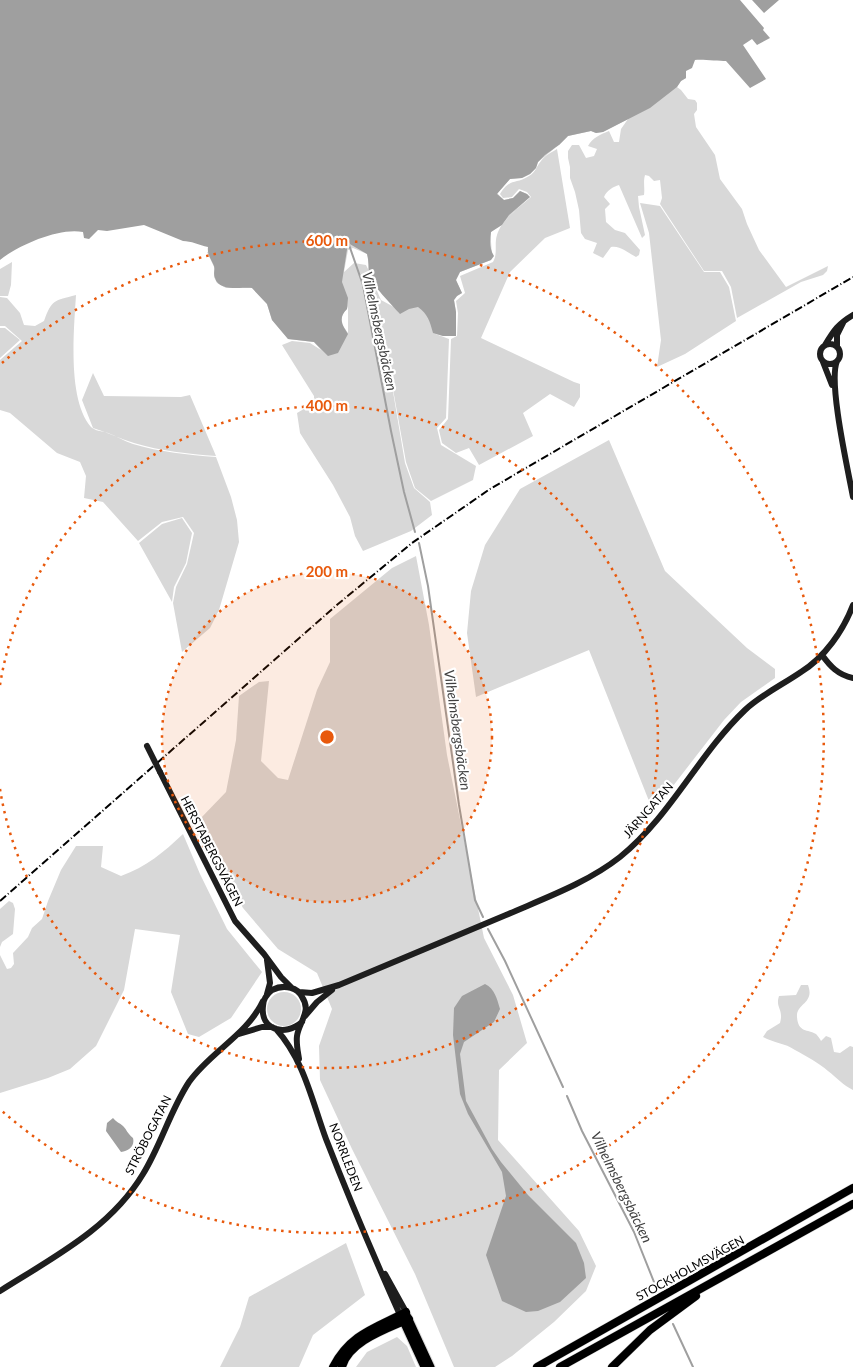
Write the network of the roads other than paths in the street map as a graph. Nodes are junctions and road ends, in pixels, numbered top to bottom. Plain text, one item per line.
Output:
1 (850, 317) edge
2 (826, 344) junction
3 (837, 347) junction
4 (823, 362) junction
5 (837, 362) junction
6 (835, 394) junction
7 (853, 496) edge
8 (853, 605) edge
9 (822, 655) junction
10 (853, 678) edge
11 (147, 746) dead end
12 (267, 959) junction
13 (339, 985) junction
14 (292, 988) junction
15 (299, 992) junction
16 (265, 998) junction
17 (303, 1020) junction
18 (274, 1028) junction
19 (238, 1034) junction
20 (301, 1067) junction
21 (853, 1188) edge
22 (853, 1204) edge
23 (739, 1266) junction
24 (0, 1291) edge
25 (405, 1317) junction
26 (333, 1367) edge
27 (342, 1367) edge
28 (424, 1367) edge
29 (431, 1367) edge
30 (536, 1367) edge
31 (560, 1367) edge
32 (612, 1367) edge

1 - 2 street
1 - 3 street
2 - 3 street
2 - 4 street
3 - 5 street
4 - 5 street
4 - 6 street
5 - 6 street
6 - 7 street
8 - 9 street, JÄRNGATAN
9 - 10 street
9 - 13 street, JÄRNGATAN
11 - 12 street, HERSTABERGSVÄGEN, bridge
12 - 14 street, HERSTABERGSVÄGEN
12 - 16 street
13 - 15 street, JÄRNGATAN
13 - 17 street, JÄRNGATAN
14 - 15 street
14 - 16 street
15 - 17 street
16 - 18 street
16 - 19 street, STRÖBOGATAN
17 - 18 street
17 - 20 street
18 - 19 street, STRÖBOGATAN
18 - 20 street
19 - 24 street, STRÖBOGATAN
20 - 25 street, NORRLEDEN
21 - 30 highway, STOCKHOLMSVÄGEN
22 - 23 highway, STOCKHOLMSVÄGEN
23 - 31 highway, STOCKHOLMSVÄGEN
23 - 32 highway
25 - 26 highway
25 - 27 highway
25 - 28 main road
25 - 29 main road

